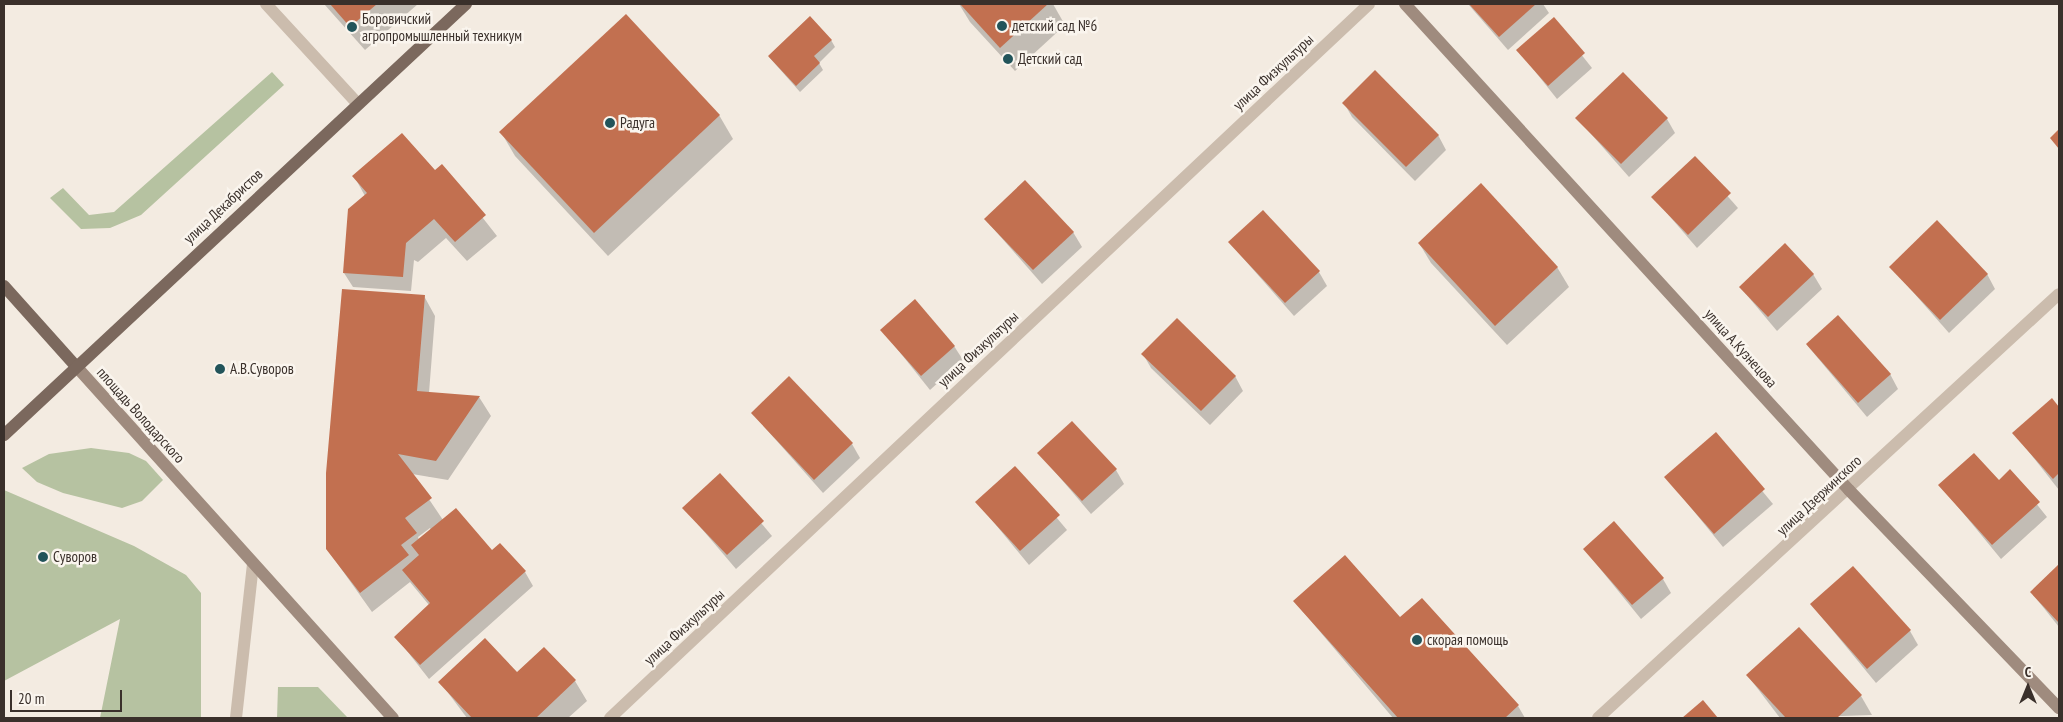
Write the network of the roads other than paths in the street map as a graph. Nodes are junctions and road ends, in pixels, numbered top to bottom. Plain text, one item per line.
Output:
1 (266, 4) edge
2 (466, 4) edge
3 (1369, 4) edge
4 (1405, 4) edge
5 (358, 104) junction
6 (4, 286) edge
7 (2059, 294) edge
8 (75, 365) junction
9 (4, 435) edge
10 (1849, 490) junction
11 (254, 565) junction
12 (2059, 708) edge
13 (236, 718) edge
14 (393, 718) edge
15 (610, 718) edge
16 (1598, 718) edge

1 - 5 street
2 - 5 main road, улица Декабристов
3 - 15 street, улица Физкультуры
4 - 10 main road, улица А.Кузнецова
5 - 8 main road, улица Декабристов
6 - 8 main road, площадь Володарского
7 - 10 street, улица Дзержинского
8 - 9 main road, улица Декабристов
8 - 11 main road, площадь Володарского
10 - 12 main road, улица А.Кузнецова
10 - 16 street, улица Дзержинского
11 - 13 street
11 - 14 main road, площадь Володарского

